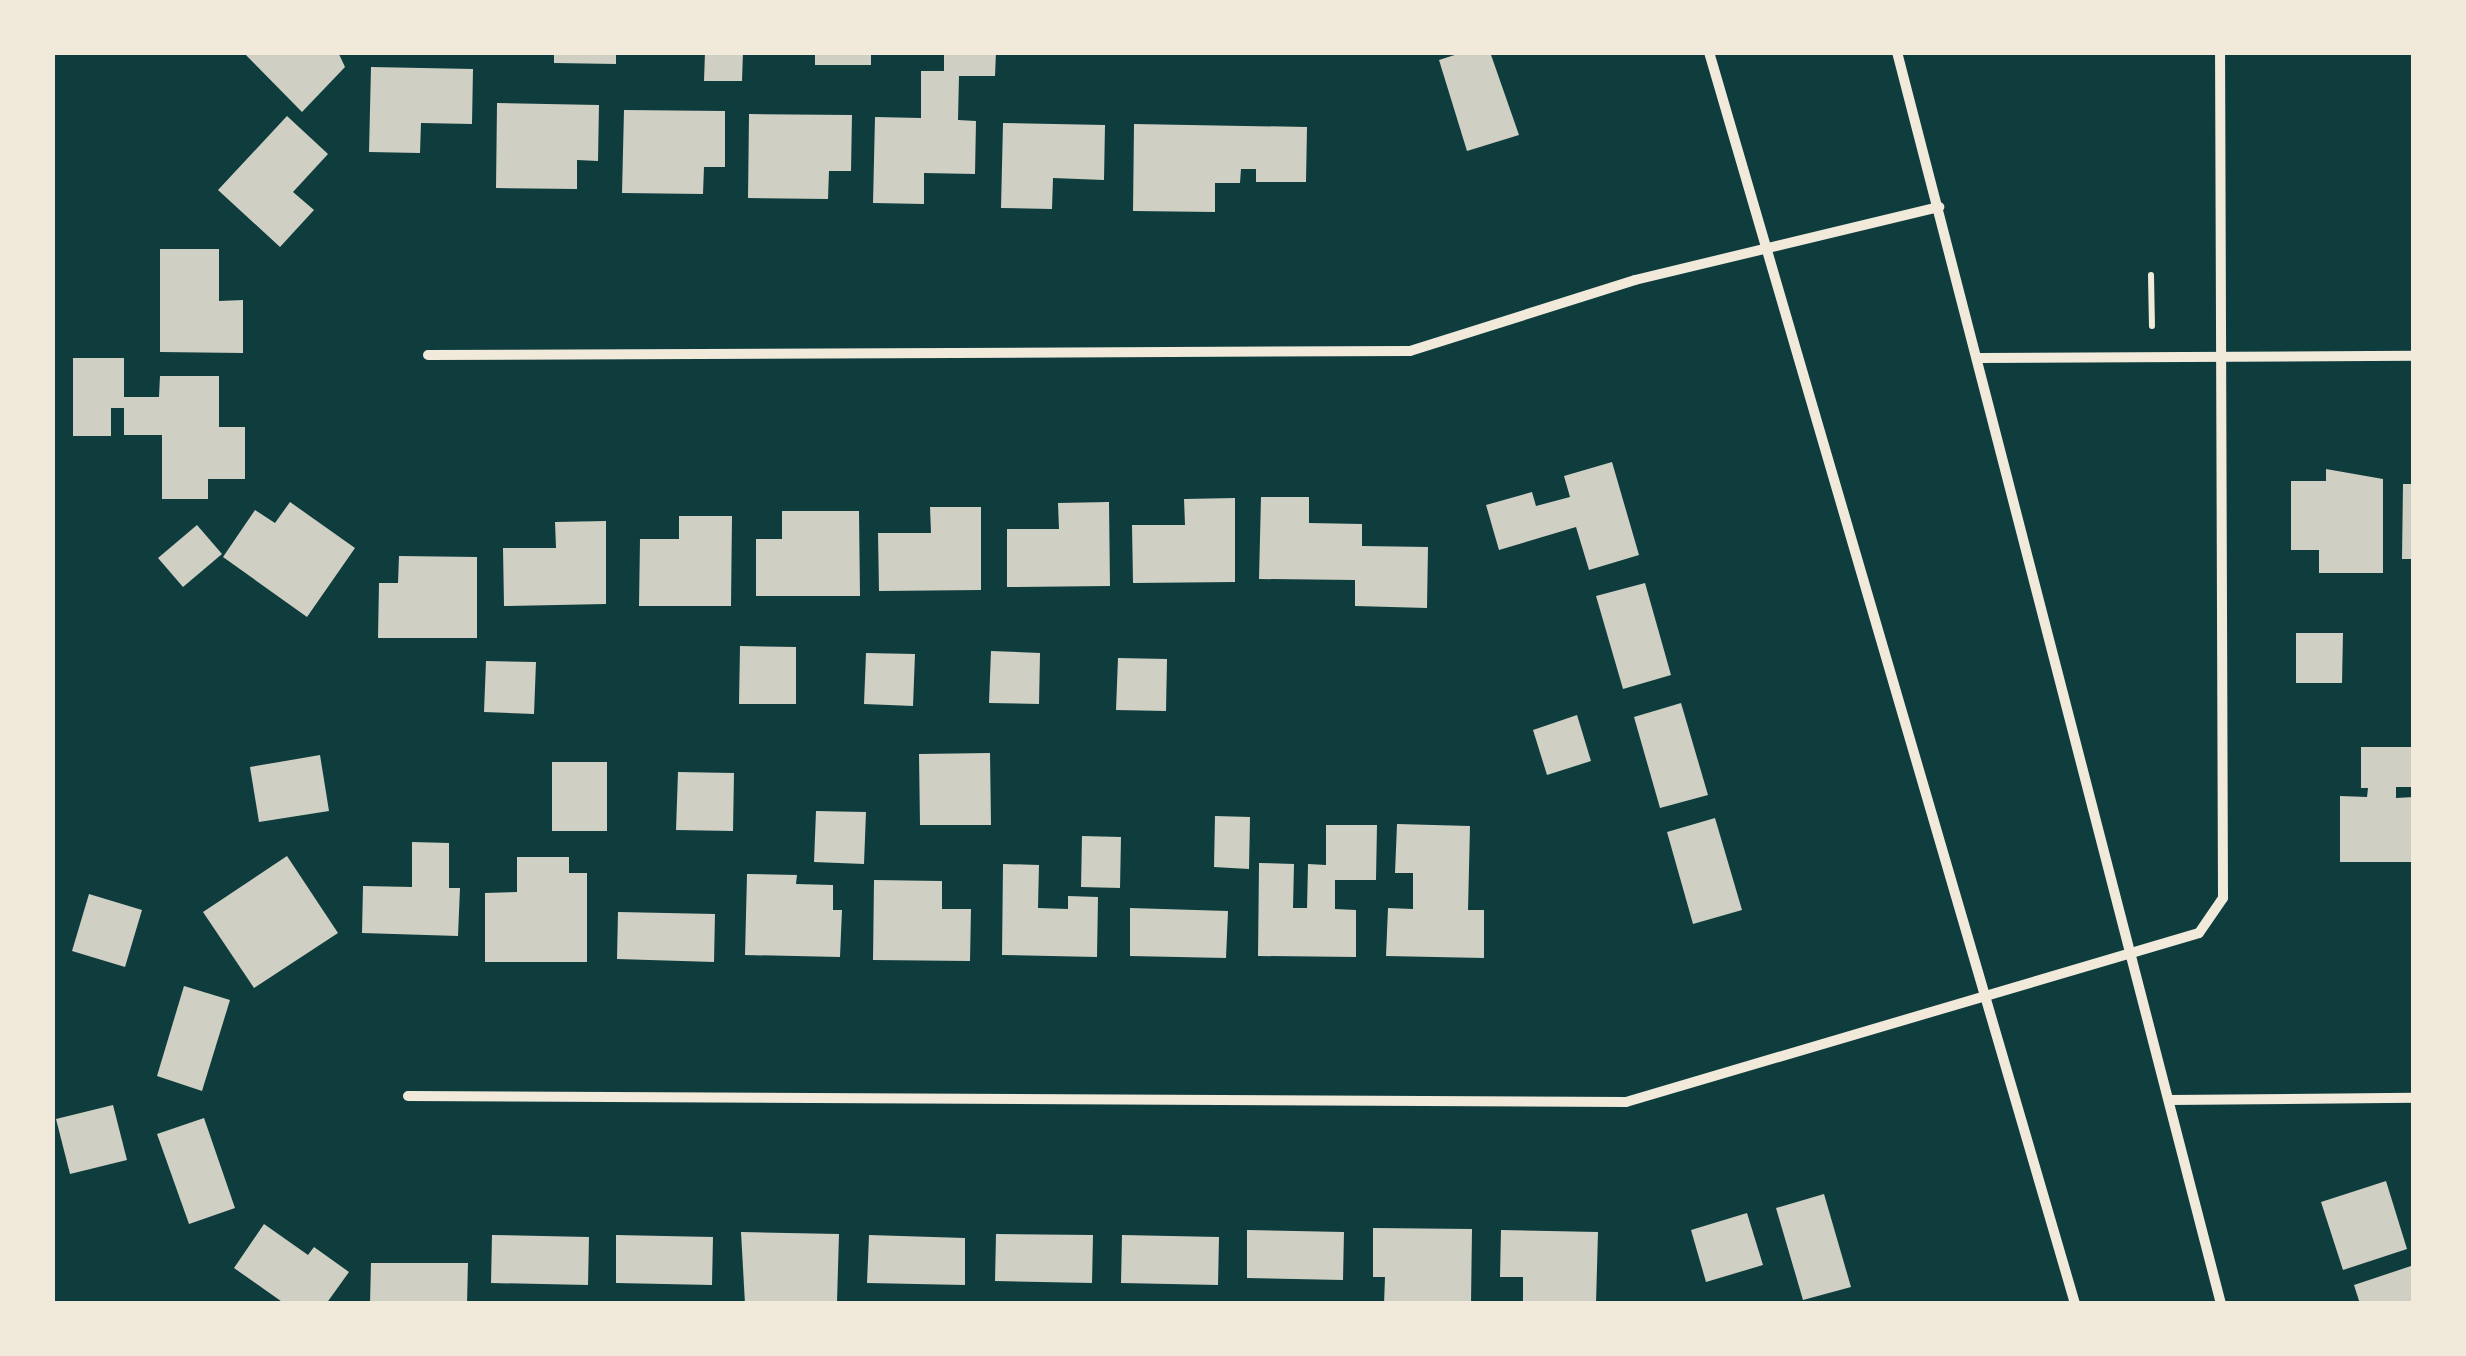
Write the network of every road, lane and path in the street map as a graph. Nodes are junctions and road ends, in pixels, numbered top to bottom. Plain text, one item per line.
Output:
1 (1709, 52) edge
2 (1898, 52) edge
3 (2220, 52) edge
4 (1940, 207) junction
5 (1766, 245) junction
6 (2152, 275) dead end
7 (2152, 310) dead end
8 (428, 355) dead end
9 (2414, 356) edge
10 (1979, 358) junction
11 (2221, 358) junction
12 (2132, 955) junction
13 (1986, 999) junction
14 (408, 1096) dead end
15 (2414, 1098) edge
16 (2170, 1100) junction
17 (2075, 1304) edge
18 (2221, 1304) edge

1 - 5 street
2 - 4 street
3 - 11 street
4 - 5 street
4 - 10 street
5 - 8 street
5 - 13 street
6 - 7 path
9 - 11 street
10 - 11 street
10 - 12 street
11 - 12 street
12 - 13 street
12 - 16 street
13 - 14 street
13 - 17 street
15 - 16 street
16 - 18 street

